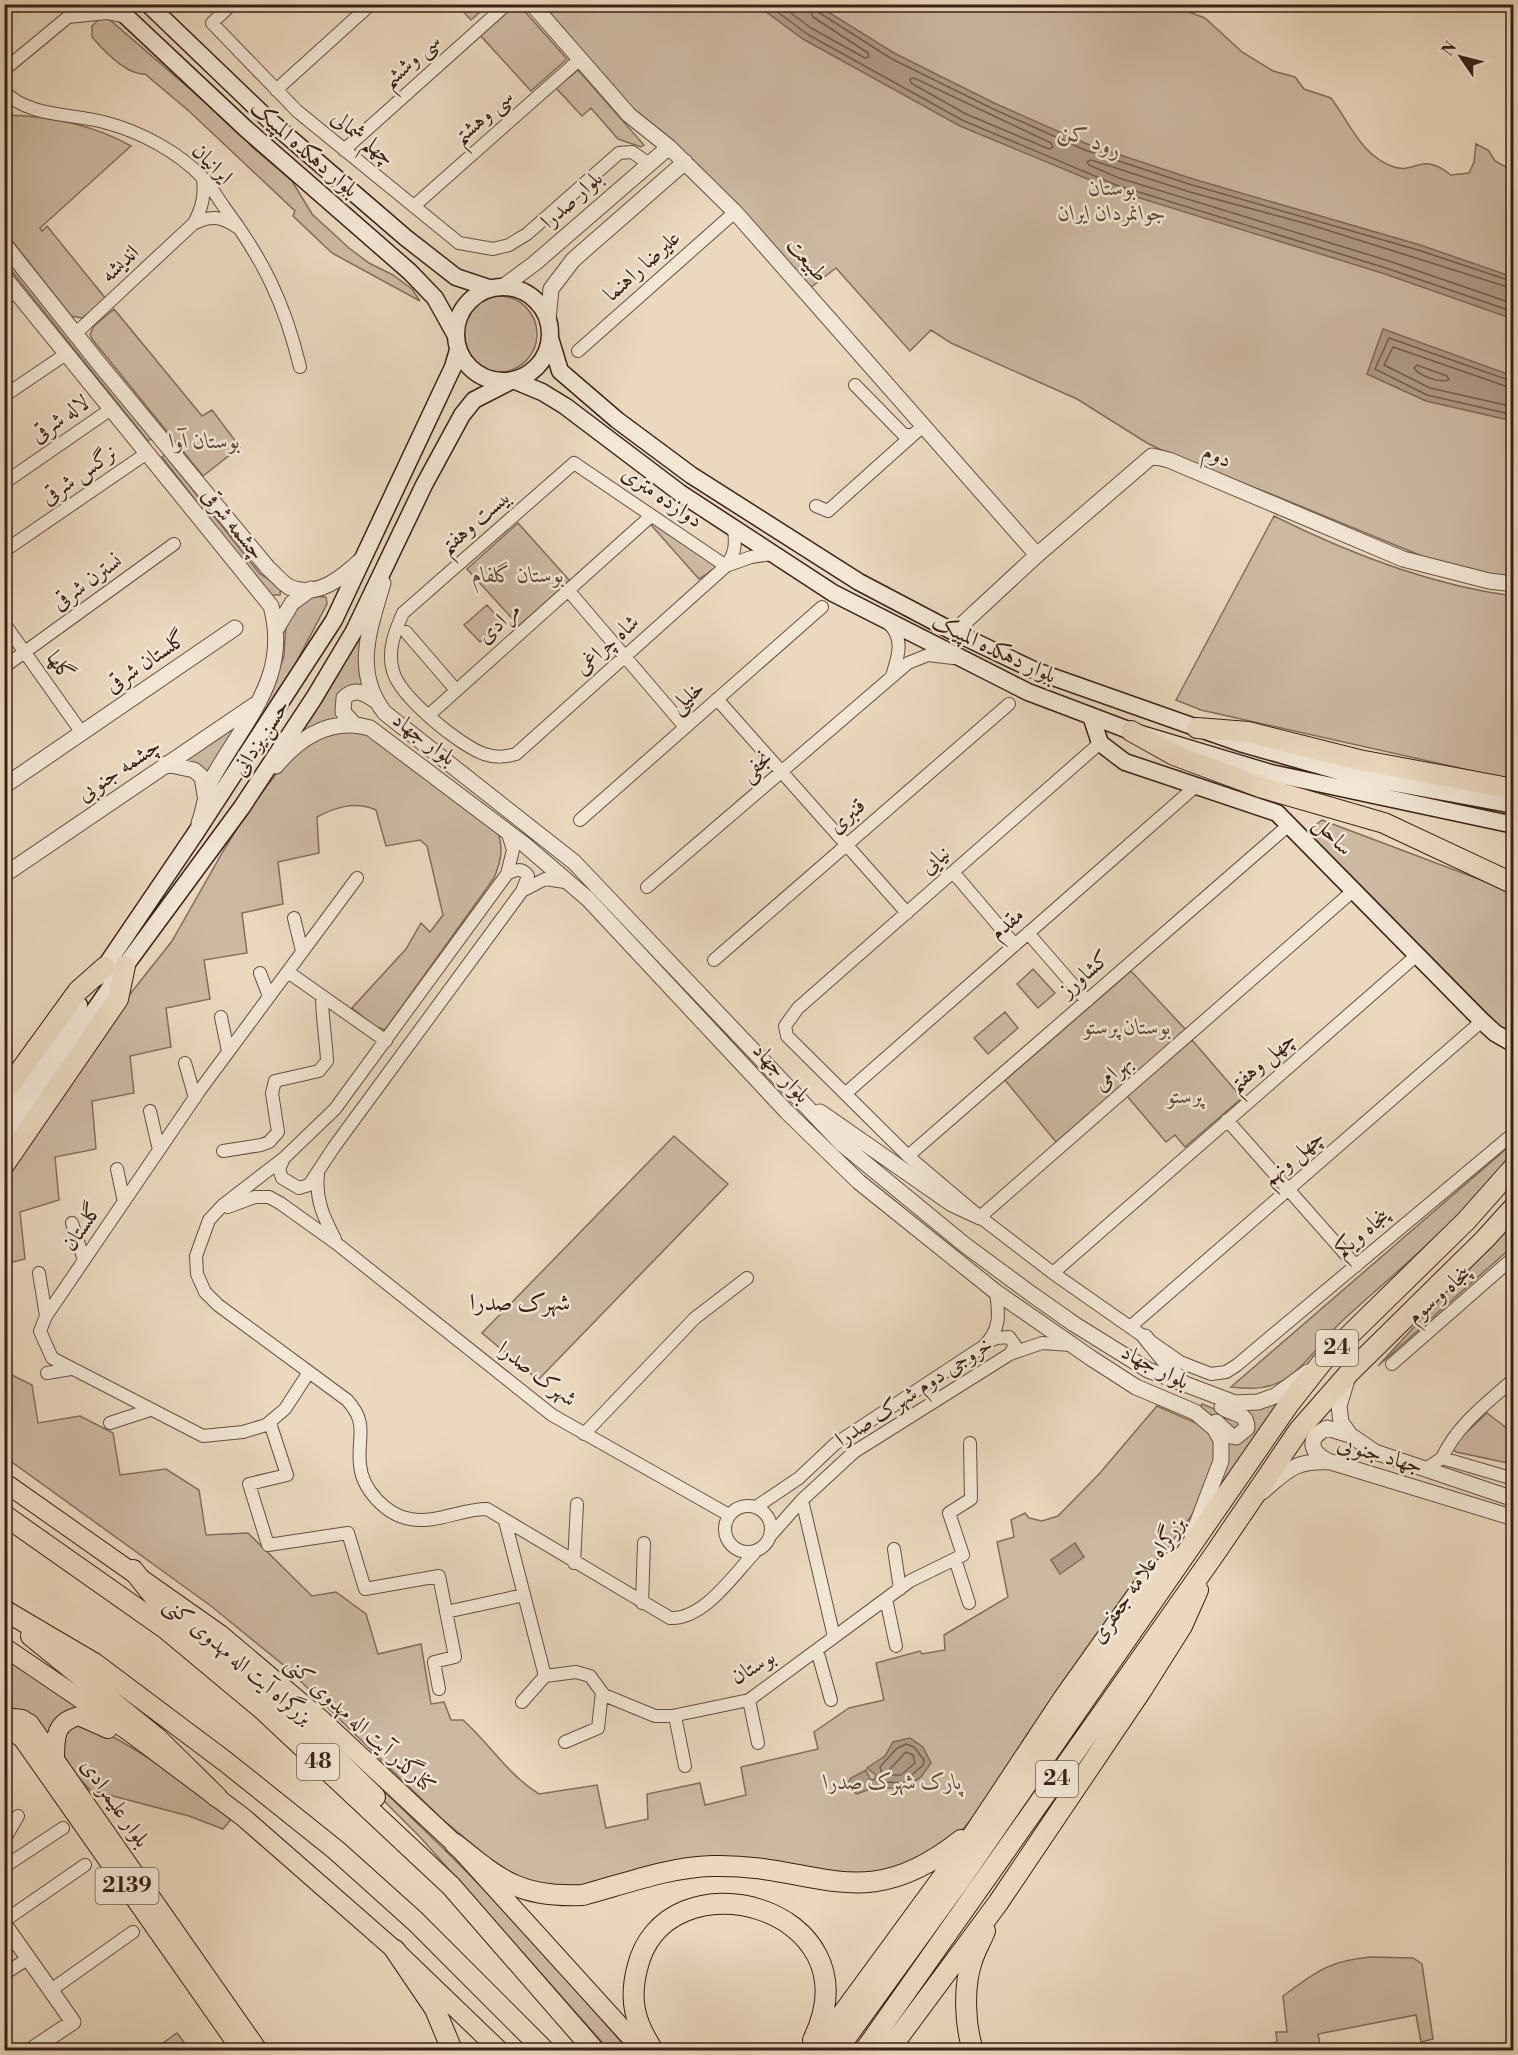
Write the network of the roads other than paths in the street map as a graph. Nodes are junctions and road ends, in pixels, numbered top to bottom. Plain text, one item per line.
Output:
1 (74, 4) edge
2 (113, 4) edge
3 (148, 4) edge
4 (232, 4) edge
5 (371, 4) edge
6 (507, 4) edge
7 (532, 4) edge
8 (68, 17) junction
9 (128, 18) junction
10 (580, 59) junction
11 (4, 70) edge
12 (276, 90) junction
13 (4, 91) edge
14 (669, 147) junction
15 (344, 150) junction
16 (684, 162) junction
17 (648, 163) junction
18 (203, 177) junction
19 (414, 206) junction
20 (735, 212) junction
21 (194, 224) junction
22 (241, 229) junction
23 (4, 244) edge
24 (4, 277) edge
25 (496, 287) junction
26 (10, 296) edge
27 (548, 320) junction
28 (75, 334) junction
29 (550, 338) junction
30 (456, 342) junction
31 (578, 351) dead end
32 (66, 354) junction
33 (300, 367) dead end
34 (513, 380) junction
35 (855, 385) dead end
36 (4, 396) edge
37 (111, 409) junction
38 (918, 431) junction
39 (147, 453) junction
40 (574, 463) joint
41 (4, 483) edge
42 (816, 506) dead end
43 (651, 516) junction
44 (734, 530) junction
45 (174, 544) dead end
46 (4, 551) edge
47 (771, 554) junction
48 (1037, 555) junction
49 (390, 557) junction
50 (361, 560) junction
51 (726, 566) junction
52 (1514, 584) edge
53 (289, 586) junction
54 (311, 589) junction
55 (568, 590) junction
56 (271, 606) junction
57 (822, 607) dead end
58 (887, 622) junction
59 (4, 623) edge
60 (235, 628) dead end
61 (278, 628) junction
62 (406, 632) dead end
63 (954, 632) junction
64 (26, 653) junction
65 (625, 657) junction
66 (960, 659) junction
67 (4, 667) edge
68 (892, 676) junction
69 (456, 690) junction
70 (717, 699) junction
71 (376, 701) junction
72 (259, 702) junction
73 (1009, 704) dead end
74 (429, 715) junction
75 (1091, 716) junction
76 (355, 725) junction
77 (685, 727) junction
78 (1197, 728) junction
79 (1131, 731) junction
80 (82, 733) junction
81 (1100, 743) junction
82 (166, 765) junction
83 (781, 772) junction
84 (4, 786) edge
85 (1196, 786) junction
86 (1514, 789) edge
87 (205, 796) junction
88 (1514, 805) edge
89 (242, 807) junction
90 (580, 820) dead end
91 (1290, 824) junction
92 (1514, 825) edge
93 (506, 830) junction
94 (195, 834) junction
95 (846, 845) junction
96 (953, 872) junction
97 (507, 874) junction
98 (4, 875) edge
99 (357, 878) dead end
100 (1514, 884) edge
101 (572, 885) junction
102 (647, 887) dead end
103 (1354, 890) junction
104 (522, 891) junction
105 (907, 913) junction
106 (294, 918) dead end
107 (1028, 933) junction
108 (1015, 945) junction
109 (302, 951) junction
110 (1417, 955) junction
111 (714, 960) dead end
112 (125, 966) junction
113 (105, 967) joint
114 (288, 972) junction
115 (260, 973) dead end
116 (269, 996) junction
117 (322, 996) junction
118 (1087, 1001) junction
119 (221, 1017) dead end
120 (1482, 1021) junction
121 (386, 1041) junction
122 (1514, 1044) edge
123 (228, 1051) junction
124 (185, 1063) dead end
125 (790, 1090) junction
126 (846, 1093) junction
127 (195, 1098) junction
128 (11, 1107) edge
129 (150, 1111) dead end
130 (1227, 1120) junction
131 (1514, 1133) edge
132 (4, 1141) edge
133 (159, 1150) junction
134 (224, 1151) dead end
135 (908, 1156) junction
136 (284, 1158) junction
137 (4, 1165) edge
138 (1514, 1167) edge
139 (117, 1169) dead end
140 (318, 1175) junction
141 (1288, 1190) junction
142 (124, 1202) junction
143 (1514, 1207) edge
144 (980, 1217) junction
145 (209, 1220) junction
146 (72, 1223) dead end
147 (336, 1243) junction
148 (1514, 1257) edge
149 (84, 1260) junction
150 (1356, 1266) junction
151 (39, 1273) dead end
152 (1053, 1273) junction
153 (747, 1278) dead end
154 (996, 1292) junction
155 (46, 1316) junction
156 (1130, 1327) junction
157 (1145, 1337) junction
158 (987, 1342) junction
159 (1073, 1345) junction
160 (1010, 1354) junction
161 (1323, 1361) junction
162 (1392, 1364) dead end
163 (71, 1369) junction
164 (309, 1372) junction
165 (46, 1373) dead end
166 (1348, 1373) junction
167 (1514, 1379) edge
168 (1182, 1382) junction
169 (1214, 1396) junction
170 (150, 1410) junction
171 (1195, 1412) junction
172 (110, 1423) dead end
173 (270, 1423) junction
174 (584, 1434) junction
175 (1350, 1435) junction
176 (970, 1443) dead end
177 (1442, 1458) junction
178 (1330, 1462) junction
179 (1427, 1468) junction
180 (1514, 1479) edge
181 (4, 1482) edge
182 (1514, 1499) edge
183 (802, 1500) junction
184 (577, 1504) dead end
185 (1247, 1506) junction
186 (756, 1507) junction
187 (4, 1515) edge
188 (729, 1515) junction
189 (1514, 1518) edge
190 (505, 1521) junction
191 (770, 1536) junction
192 (644, 1543) dead end
193 (894, 1549) dead end
194 (757, 1550) junction
195 (1188, 1551) junction
196 (1216, 1552) junction
197 (955, 1559) junction
198 (574, 1563) junction
199 (133, 1570) junction
200 (900, 1589) junction
201 (524, 1595) junction
202 (886, 1599) junction
203 (642, 1603) junction
204 (969, 1603) dead end
205 (4, 1611) edge
206 (446, 1612) junction
207 (834, 1637) junction
208 (896, 1646) dead end
209 (4, 1647) edge
210 (818, 1650) junction
211 (545, 1676) junction
212 (439, 1689) dead end
213 (602, 1692) junction
214 (749, 1700) junction
215 (831, 1700) dead end
216 (522, 1702) dead end
217 (675, 1716) junction
218 (4, 1717) edge
219 (4, 1733) edge
220 (565, 1742) dead end
221 (758, 1743) dead end
222 (157, 1754) junction
223 (55, 1759) junction
224 (685, 1766) dead end
225 (217, 1797) junction
226 (985, 1814) junction
227 (18, 1816) dead end
228 (63, 1828) dead end
229 (4, 1840) edge
230 (454, 1844) junction
231 (85, 1865) dead end
232 (4, 1867) edge
233 (451, 1886) junction
234 (998, 1903) junction
235 (4, 1923) edge
236 (133, 1932) dead end
237 (395, 1950) junction
238 (29, 1958) junction
239 (4, 1974) edge
240 (51, 1990) junction
241 (202, 1994) junction
242 (31, 2050) edge
243 (232, 2050) edge
244 (241, 2050) edge
245 (258, 2050) edge
246 (452, 2050) edge
247 (499, 2050) edge
248 (544, 2050) edge
249 (594, 2050) edge
250 (642, 2050) edge
251 (653, 2050) edge
252 (808, 2050) edge
253 (816, 2050) edge
254 (837, 2050) edge
255 (865, 2050) edge
256 (888, 2050) edge
257 (973, 2050) edge

1 - 8 street
2 - 9 main road, بلوار دهکده المپیک
3 - 25 main road, بلوار دهکده المپیک
4 - 12 street, چهلم شمالی
5 - 12 street
6 - 15 street, سی وششم
7 - 10 street, طبیعت
8 - 9 street
8 - 11 street
9 - 30 main road, بلوار دهکده المپیک
10 - 14 street, طبیعت
10 - 19 street, سی وهشتم
12 - 15 street, چهلم شمالی
13 - 18 street, ایرانیان
14 - 16 street, طبیعت
14 - 17 street, بلوار صدرا
15 - 19 street, چهلم شمالی
16 - 20 street, طبیعت
16 - 27 street, بلوار صدرا
17 - 19 street, چهلم شمالی
17 - 25 street, بلوار صدرا
18 - 21 street
18 - 22 street, ایرانیان
20 - 31 street, علیرضا راهنما
20 - 38 street, طبیعت
21 - 22 street
21 - 28 street, اندیشه
22 - 33 street, ایرانیان
23 - 28 street, چشمه شرقی
24 - 26 street, چشمه شرقی
25 - 27 main road
25 - 30 main road
26 - 32 street, چشمه شرقی
27 - 29 main road
28 - 53 street, چشمه شرقی
29 - 34 main road
29 - 63 main road, بلوار دهکده المپیک
30 - 34 main road
30 - 50 main road, حسن یزدانی
32 - 36 street
32 - 37 street, چشمه شرقی
34 - 44 main road, بلوار دهکده المپیک
34 - 49 main road, حسن یزدانی
35 - 38 street
37 - 39 street, چشمه شرقی
37 - 41 street, لاله شرقی
38 - 42 street
38 - 48 street, طبیعت
39 - 46 street, نرگس شرقی
39 - 56 street, چشمه شرقی
40 - 43 street, دوازده متری
40 - 74 street, بیست وهفتم
43 - 51 street, دوازده متری
43 - 55 street, مرادی
44 - 47 main road, بلوار دهکده المپیک
44 - 51 street
45 - 64 street, نسترن شرقی
47 - 51 street
47 - 58 main road, بلوار دهکده المپیک
48 - 52 street, دوم
48 - 63 street, دوم
49 - 71 street, بلوار جهاد
49 - 89 main road, حسن یزدانی
50 - 54 street
50 - 94 main road, حسن یزدانی
51 - 65 street, شاه چراغی
53 - 54 street
53 - 56 street
54 - 61 street
55 - 65 street
55 - 69 street, مرادی
56 - 61 street, چشمه شرقی
57 - 70 street, خلیلی
58 - 66 main road, بلوار دهکده المپیک
58 - 68 street
59 - 64 street, گلها
60 - 80 street, گلستان شرقی
61 - 72 street, چشمه شرقی
62 - 69 street
63 - 78 main road, بلوار دهکده المپیک
64 - 67 street, نسترن شرقی
64 - 80 street, گلها
65 - 74 street, شاه چراغی
65 - 77 street
66 - 68 street, نجفی
66 - 75 main road, بلوار دهکده المپیک
68 - 83 street, نجفی
69 - 74 street, مرادی
70 - 77 street, خلیلی
70 - 83 street
71 - 76 street
71 - 125 street, بلوار جهاد
72 - 82 street, چشمه جنوبی
72 - 87 street, چشمه شرقی
73 - 95 street, قنبری
75 - 79 main road, بلوار دهکده المپیک
75 - 81 main road
76 - 89 street, بلوار جهاد
76 - 93 street, بلوار جهاد
77 - 90 street, خلیلی
78 - 86 highway
78 - 88 main road, بلوار دهکده المپیک
79 - 92 main road, بلوار دهکده المپیک
79 - 100 highway
80 - 84 street, گلستان شرقی
81 - 85 main road, ساحل
81 - 96 street, نیایی
82 - 87 street
82 - 98 street, چشمه جنوبی
83 - 95 street
83 - 102 street, نجفی
85 - 91 main road, ساحل
85 - 107 street, مقدم
87 - 94 street, چشمه شرقی
89 - 112 main road, حسن یزدانی
91 - 103 main road, ساحل
91 - 118 street, کشاورز
93 - 97 street
93 - 101 street, بلوار جهاد
94 - 113 main road, حسن یزدانی
95 - 105 street
95 - 111 street, قنبری
96 - 105 street, نیایی
96 - 108 street
97 - 104 street
97 - 121 street
99 - 109 street, گلستان
101 - 104 street
101 - 154 street, بلوار جهاد
103 - 110 main road, ساحل
103 - 144 street, بهرامی
104 - 140 street
105 - 126 street, نیایی
106 - 109 street
107 - 108 street, مقدم
107 - 118 street
108 - 126 street, مقدم
109 - 114 street, گلستان
110 - 120 main road, ساحل
110 - 130 street, چهل وهفتم
112 - 128 main road, حسن یزدانی
112 - 137 highway
113 - 128 highway
114 - 116 street, گلستان
114 - 117 street
115 - 116 street
116 - 123 street, گلستان
117 - 121 street
117 - 134 street
118 - 135 street, کشاورز
119 - 123 street
120 - 122 main road, ساحل
120 - 141 street, چهل ونهم
121 - 136 street
123 - 127 street, گلستان
124 - 127 street
125 - 144 street
125 - 168 street, بلوار جهاد
126 - 135 street
127 - 133 street, گلستان
128 - 132 main road, حسن یزدانی
129 - 133 street
130 - 141 street
130 - 152 street, چهل وهفتم
131 - 150 street, پنجاه ویکم
133 - 142 street, گلستان
135 - 144 street
136 - 140 street
136 - 145 street
138 - 161 highway, بزرگراه علامه جعفری / 24
139 - 142 street
140 - 147 street
141 - 150 street
141 - 156 street, چهل ونهم
142 - 149 street, گلستان
143 - 166 highway, بزرگراه علامه جعفری / 24
144 - 152 street
145 - 147 street, شهرک صدرا
145 - 164 street
146 - 149 street
147 - 174 street, شهرک صدرا
148 - 162 street, پنجاه و سوم
149 - 155 street, گلستان
150 - 157 street, پنجاه ویکم
151 - 155 street
152 - 156 street
153 - 174 street
154 - 158 street
154 - 159 street, بلوار جهاد
155 - 163 street, گلستان
156 - 157 street
157 - 168 street
158 - 160 street
158 - 186 street
159 - 160 street, خروجی دوم شهرک صدرا
159 - 171 street, بلوار جهاد
160 - 183 street, خروجی دوم شهرک صدرا
161 - 169 street, بلوار جهاد
161 - 195 highway, بزرگراه علامه جعفری / 24
163 - 165 street
163 - 170 street, گلستان
164 - 173 street, گلستان
164 - 190 street
166 - 175 street, جهاد جنوبی
166 - 185 highway, بزرگراه علامه جعفری / 24
167 - 177 street
168 - 169 street, بلوار جهاد
169 - 171 street
170 - 172 street
170 - 173 street, گلستان
171 - 195 street, بلوار جهاد
173 - 206 street
174 - 188 street, شهرک صدرا
175 - 178 street
175 - 179 street, جهاد جنوبی
176 - 197 street
177 - 179 street
177 - 180 street
178 - 185 street, جهاد جنوبی
178 - 189 street, جهاد جنوبی
179 - 182 street, جهاد جنوبی
181 - 199 main road, کنارگذر آیت اله مهدوی کنی
183 - 191 street, خروجی دوم شهرک صدرا
183 - 207 street
184 - 198 street
185 - 196 highway, بزرگراه علامه جعفری / 24
186 - 188 street
186 - 191 street
187 - 233 highway, بزرگراه آیت اله مهدوی کنی / 48
188 - 194 street
190 - 198 street
190 - 201 street
191 - 194 street
192 - 203 street
193 - 200 street
194 - 203 street
195 - 226 highway
195 - 254 highway, بزرگراه علامه جعفری / 24
196 - 234 highway
196 - 255 highway, بزرگراه علامه جعفری / 24
197 - 200 street, بوستان
197 - 204 street
198 - 203 street
199 - 230 main road, کنارگذر آیت اله مهدوی کنی
199 - 233 highway
200 - 202 street, بوستان
201 - 206 street
201 - 211 street
202 - 207 street, بوستان
202 - 208 street
205 - 225 highway
205 - 248 highway, 48
206 - 212 street
207 - 210 street, بوستان
209 - 222 main road
210 - 214 street, بوستان
210 - 215 street
211 - 213 street, بوستان
211 - 216 street
213 - 217 street, بوستان
213 - 220 street
214 - 217 street, بوستان
214 - 221 street
217 - 224 street
218 - 223 main road, بلوار علیمرادی / 2139
219 - 241 main road, بلوار علیمرادی / 2139
222 - 223 main road
222 - 225 main road
223 - 245 main road, بلوار علیمرادی / 2139
225 - 237 main road
226 - 230 highway
226 - 253 highway
227 - 229 street
228 - 232 street
230 - 250 main road, کنارگذر آیت اله مهدوی کنی
231 - 235 street
233 - 249 highway, بزرگراه آیت اله مهدوی کنی / 48
234 - 256 highway
234 - 257 highway
235 - 238 street
236 - 240 street
237 - 246 highway
237 - 247 main road
238 - 239 street
238 - 240 street
240 - 242 street
241 - 243 street
241 - 244 main road, بلوار علیمرادی / 2139
251 - 252 highway

